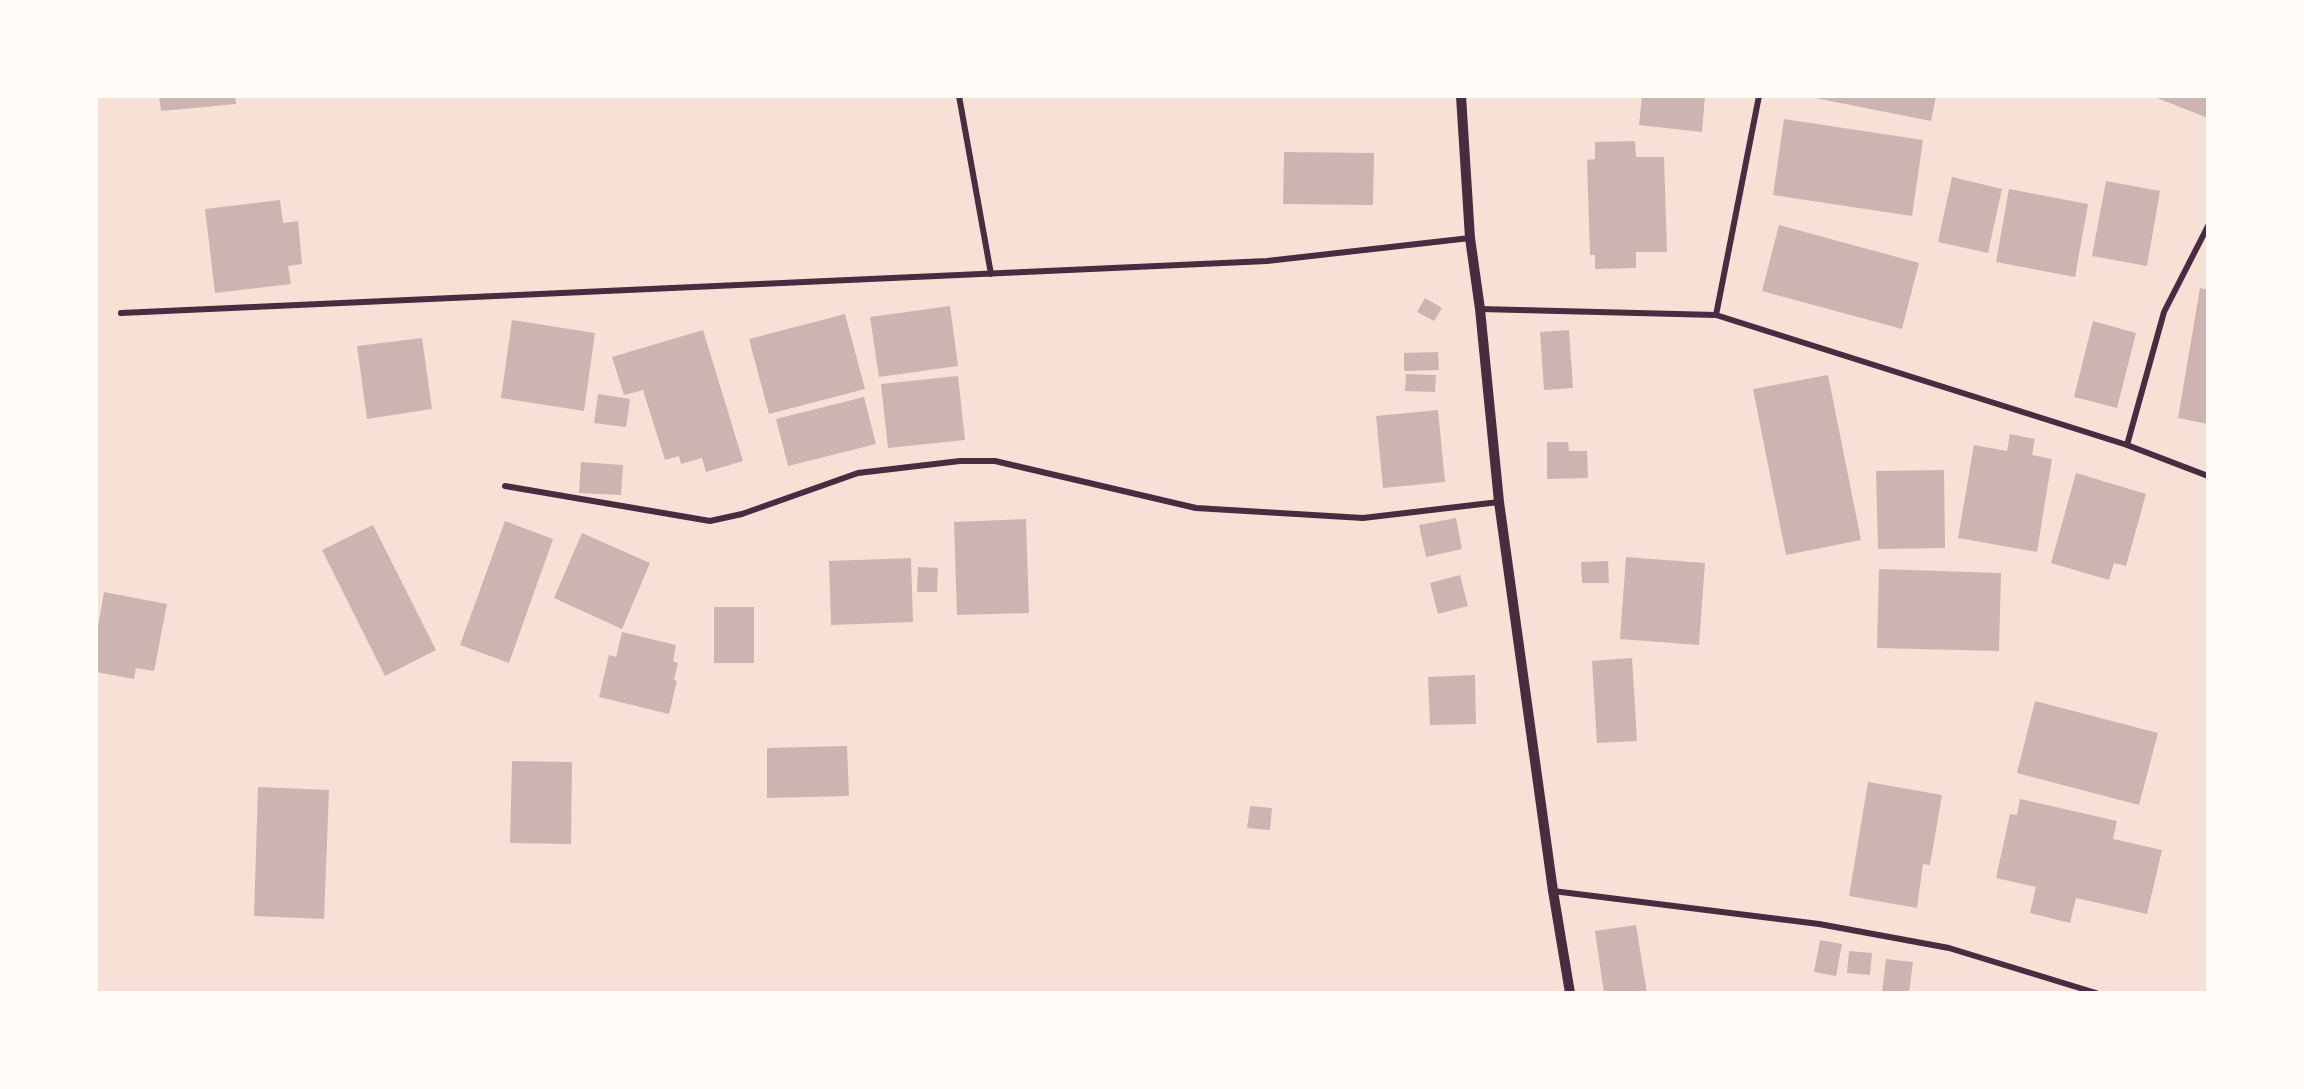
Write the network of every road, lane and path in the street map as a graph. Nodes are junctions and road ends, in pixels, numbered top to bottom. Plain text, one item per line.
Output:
1 (959, 96) edge
2 (1461, 96) edge
3 (1759, 96) edge
4 (2208, 226) edge
5 (1470, 238) junction
6 (991, 274) junction
7 (1480, 309) junction
8 (121, 314) dead end
9 (1716, 315) junction
10 (2127, 445) junction
11 (2208, 476) edge
12 (505, 486) dead end
13 (1499, 502) junction
14 (1553, 891) junction
15 (1570, 993) edge
16 (2096, 993) edge

1 - 6 street
2 - 5 street
3 - 9 street
4 - 10 street
5 - 6 street
5 - 7 street
6 - 8 street
7 - 9 street
7 - 13 street
9 - 10 street
10 - 11 street
12 - 13 street
13 - 14 street
14 - 15 street
14 - 16 street

